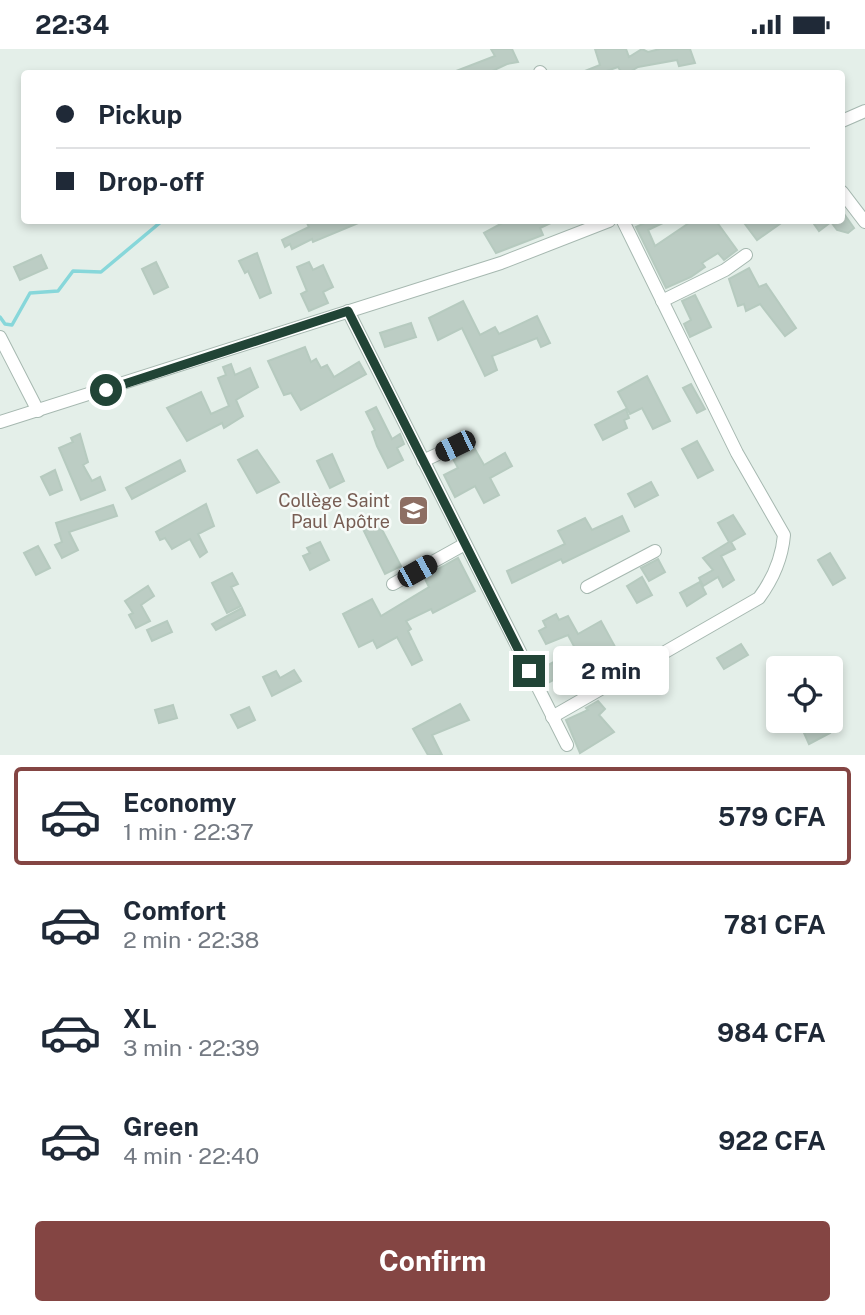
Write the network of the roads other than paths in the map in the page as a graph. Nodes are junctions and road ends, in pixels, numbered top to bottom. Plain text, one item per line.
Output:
1 (865, 111) edge
2 (845, 120) edge
3 (845, 196) edge
4 (865, 222) edge
5 (601, 224) edge
6 (624, 224) edge
7 (746, 255) dead end
8 (662, 300) junction
9 (348, 311) junction
10 (0, 337) edge
11 (38, 411) junction
12 (0, 422) edge
13 (455, 446) dead end
14 (423, 461) junction
15 (465, 544) junction
16 (655, 551) dead end
17 (393, 584) dead end
18 (587, 587) dead end
19 (552, 717) junction
20 (567, 745) dead end

1 - 2 street
3 - 4 street
5 - 9 street
6 - 8 street
7 - 8 street
8 - 19 street
9 - 11 street
9 - 14 street
10 - 11 street
11 - 12 street
13 - 14 street
14 - 15 street
15 - 17 street
15 - 19 street
16 - 18 street
19 - 20 street

